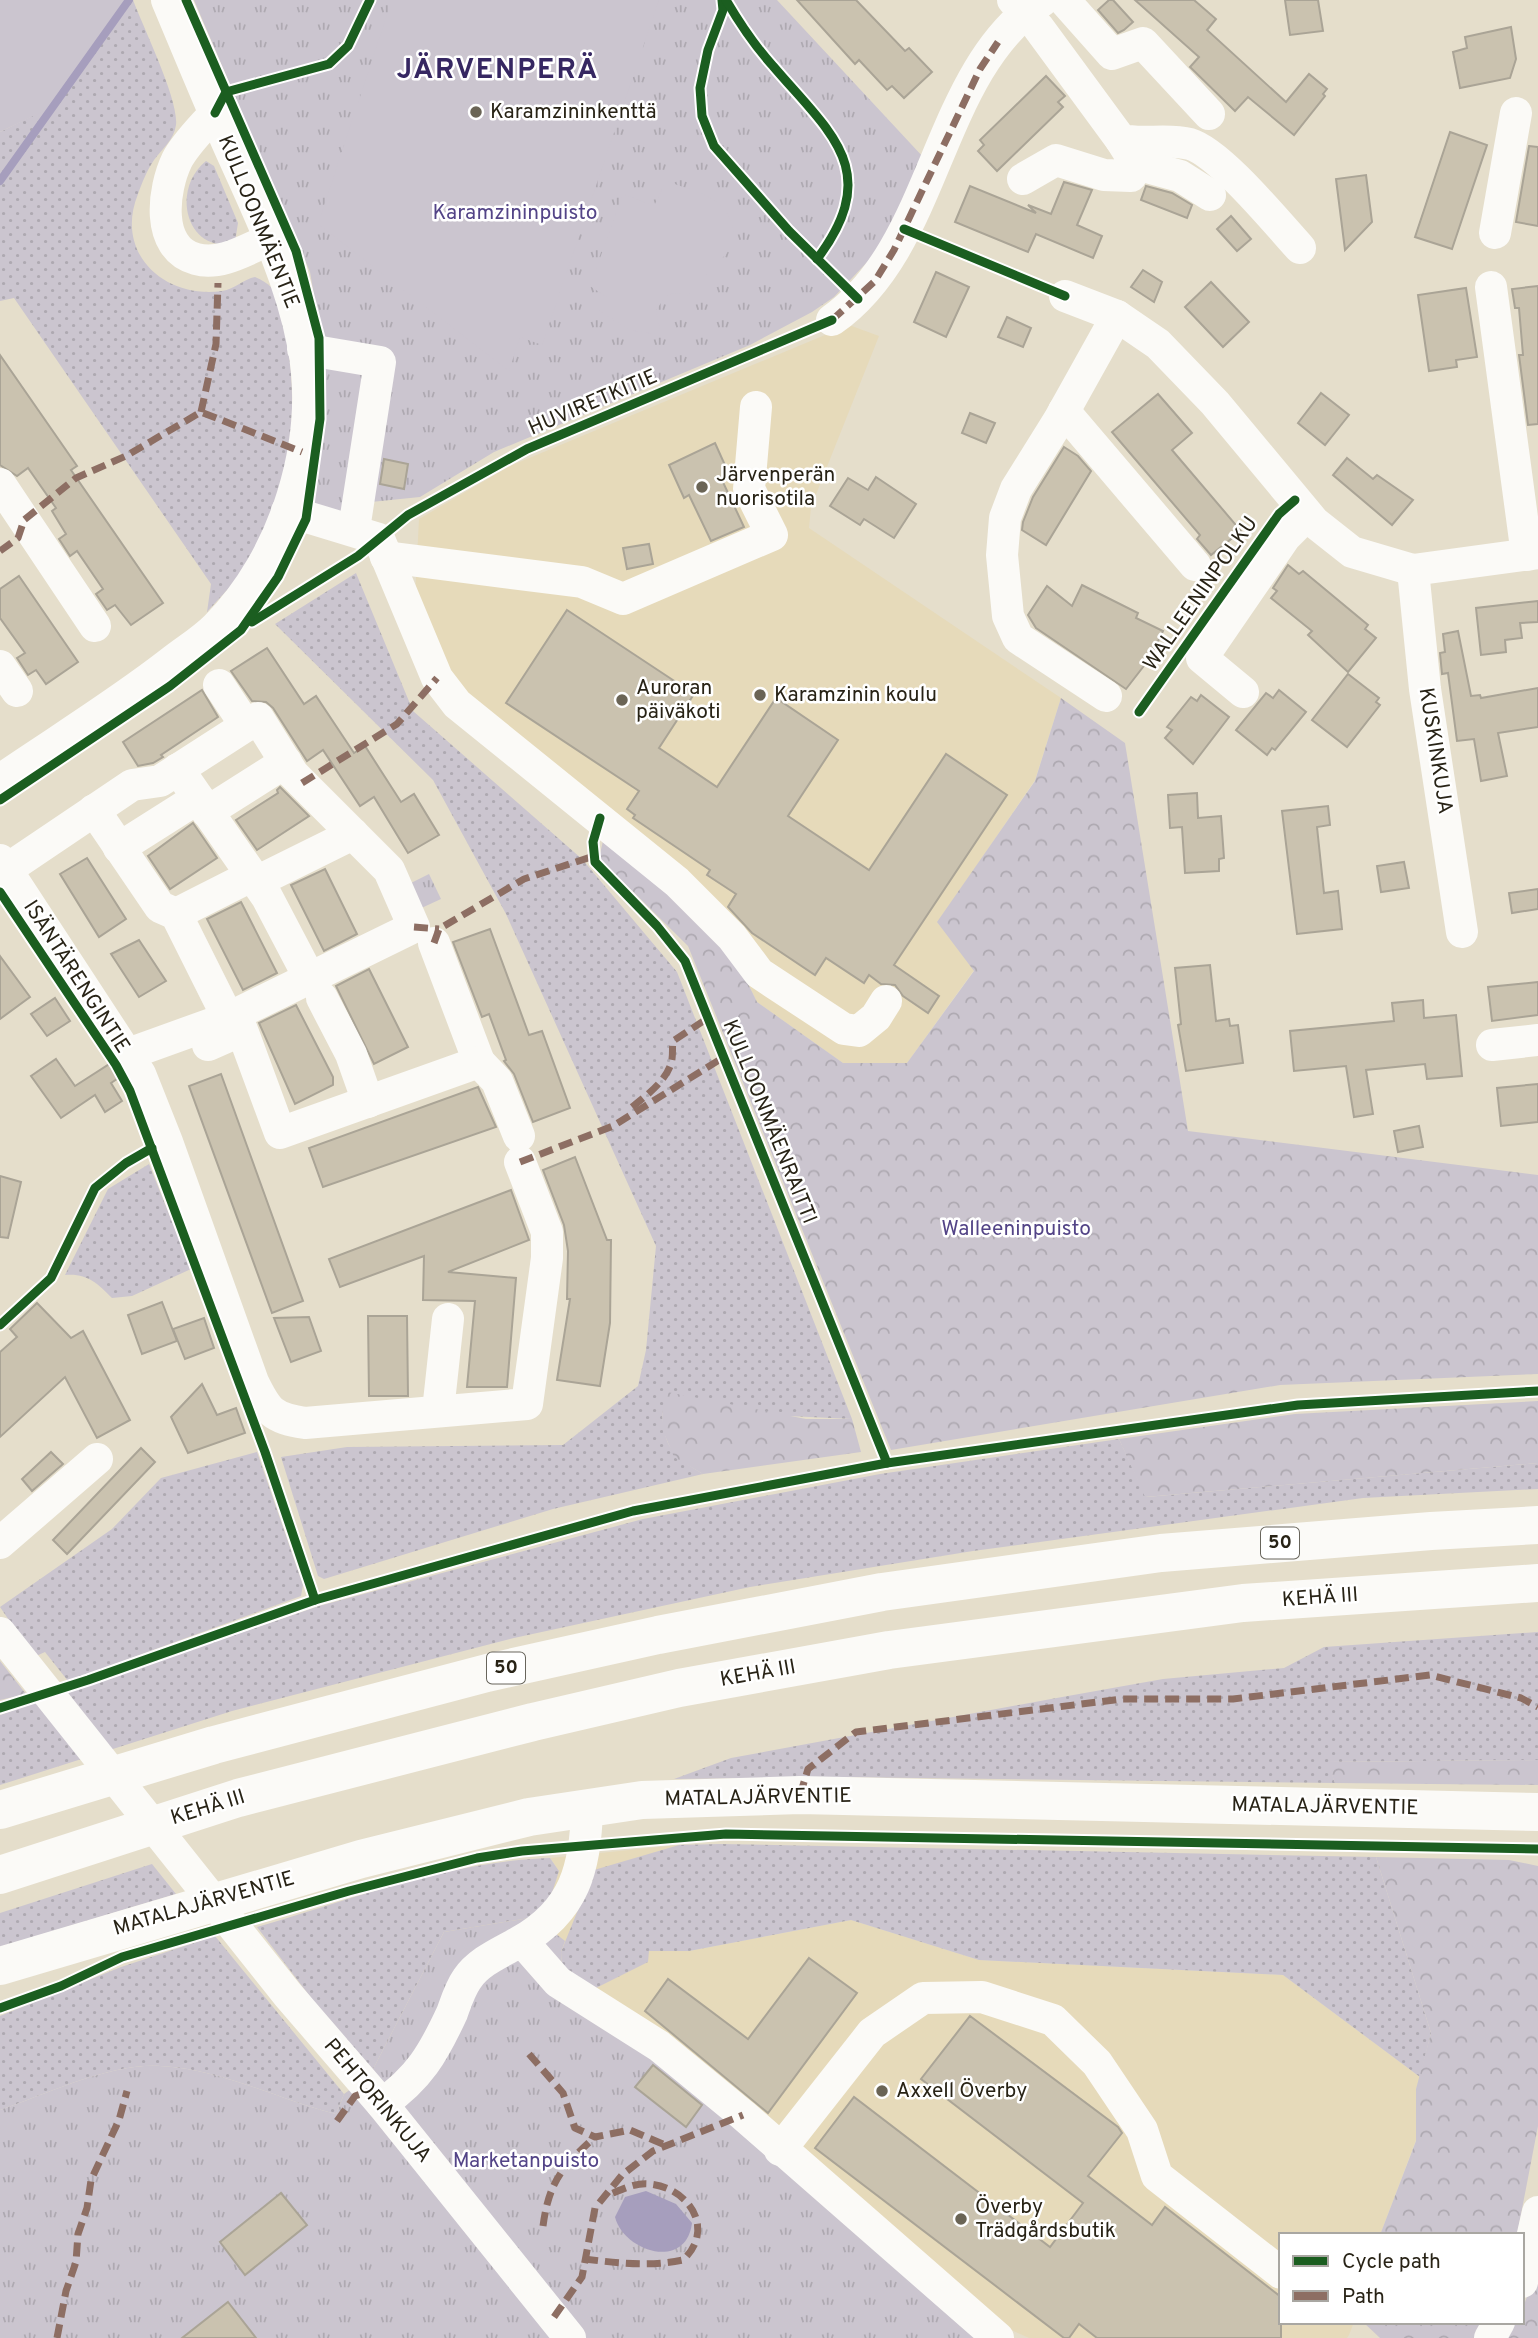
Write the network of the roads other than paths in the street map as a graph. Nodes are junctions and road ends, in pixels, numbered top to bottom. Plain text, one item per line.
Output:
1 (167, 0) edge
2 (1064, 0) edge
3 (1027, 4) edge
4 (215, 113) junction
5 (1519, 113) edge
6 (1209, 114) dead end
7 (1128, 152) junction
8 (1023, 180) dead end
9 (1210, 195) dead end
10 (1496, 233) dead end
11 (269, 240) junction
12 (1300, 248) dead end
13 (1491, 287) dead end
14 (1065, 296) dead end
15 (1117, 316) junction
16 (832, 320) dead end
17 (303, 349) junction
18 (756, 407) dead end
19 (1064, 411) junction
20 (0, 484) edge
21 (286, 511) junction
22 (1307, 515) junction
23 (354, 529) junction
24 (1532, 554) edge
25 (386, 556) junction
26 (1195, 565) dead end
27 (1413, 570) junction
28 (95, 626) dead end
29 (219, 685) dead end
30 (1243, 692) dead end
31 (1106, 696) dead end
32 (246, 726) junction
33 (286, 762) junction
34 (178, 769) junction
35 (0, 780) edge
36 (202, 805) junction
37 (94, 810) junction
38 (353, 834) junction
39 (119, 848) junction
40 (3, 865) edge
41 (253, 879) junction
42 (176, 914) junction
43 (1462, 932) dead end
44 (434, 943) dead end
45 (316, 989) junction
46 (886, 1001) dead end
47 (228, 1018) junction
48 (1538, 1040) edge
49 (1492, 1045) dead end
50 (479, 1062) junction
51 (134, 1064) junction
52 (368, 1102) junction
53 (448, 1319) dead end
54 (438, 1411) junction
55 (97, 1459) dead end
56 (1538, 1525) edge
57 (0, 1543) edge
58 (1538, 1583) edge
59 (0, 1633) edge
60 (587, 1807) junction
61 (0, 1810) edge
62 (1538, 1812) edge
63 (0, 1875) edge
64 (522, 1941) junction
65 (0, 1966) edge
66 (382, 2105) junction
67 (780, 2150) junction
68 (1538, 2212) edge
69 (1279, 2271) edge
70 (1524, 2273) edge
71 (983, 2334) edge
72 (570, 2338) edge

1 - 4 street, KULLOONMÄENTIE
2 - 6 street
3 - 7 street
3 - 16 street
4 - 11 street, KULLOONMÄENTIE
4 - 11 street
5 - 10 street
7 - 8 street
7 - 9 street
7 - 12 street
11 - 17 street, KULLOONMÄENTIE
13 - 24 street
14 - 15 street
15 - 19 street
15 - 22 street
17 - 21 street, KULLOONMÄENTIE
17 - 23 street
18 - 25 street
19 - 26 street
19 - 31 street
20 - 28 street
21 - 23 street
21 - 35 street, KULLOONMÄENTIE
22 - 27 street
22 - 30 street
23 - 25 street
24 - 27 street
25 - 46 street
27 - 43 street, KUSKINKUJA
29 - 32 street
32 - 33 street
32 - 34 street
33 - 36 street
33 - 38 street
34 - 36 street
34 - 37 street
36 - 39 street
36 - 41 street
37 - 39 street
37 - 40 street
38 - 41 street
38 - 45 street
39 - 42 street
40 - 51 street, ISÄNTÄRENGINTIE
41 - 42 street
41 - 45 street
42 - 47 street
44 - 50 street
45 - 47 street
45 - 52 street
47 - 51 street
48 - 49 street
50 - 52 street
50 - 54 street
51 - 52 street
51 - 54 street, ISÄNTÄRENGINTIE
53 - 54 street
55 - 57 street
56 - 61 main road, 50
58 - 63 main road, KEHÄ III
59 - 66 street, PEHTORINKUJA
60 - 62 main road, MATALAJÄRVENTIE
60 - 64 street
60 - 65 main road, MATALAJÄRVENTIE
64 - 66 street
64 - 67 street
66 - 72 street, PEHTORINKUJA
67 - 69 street
67 - 71 street
68 - 70 street

